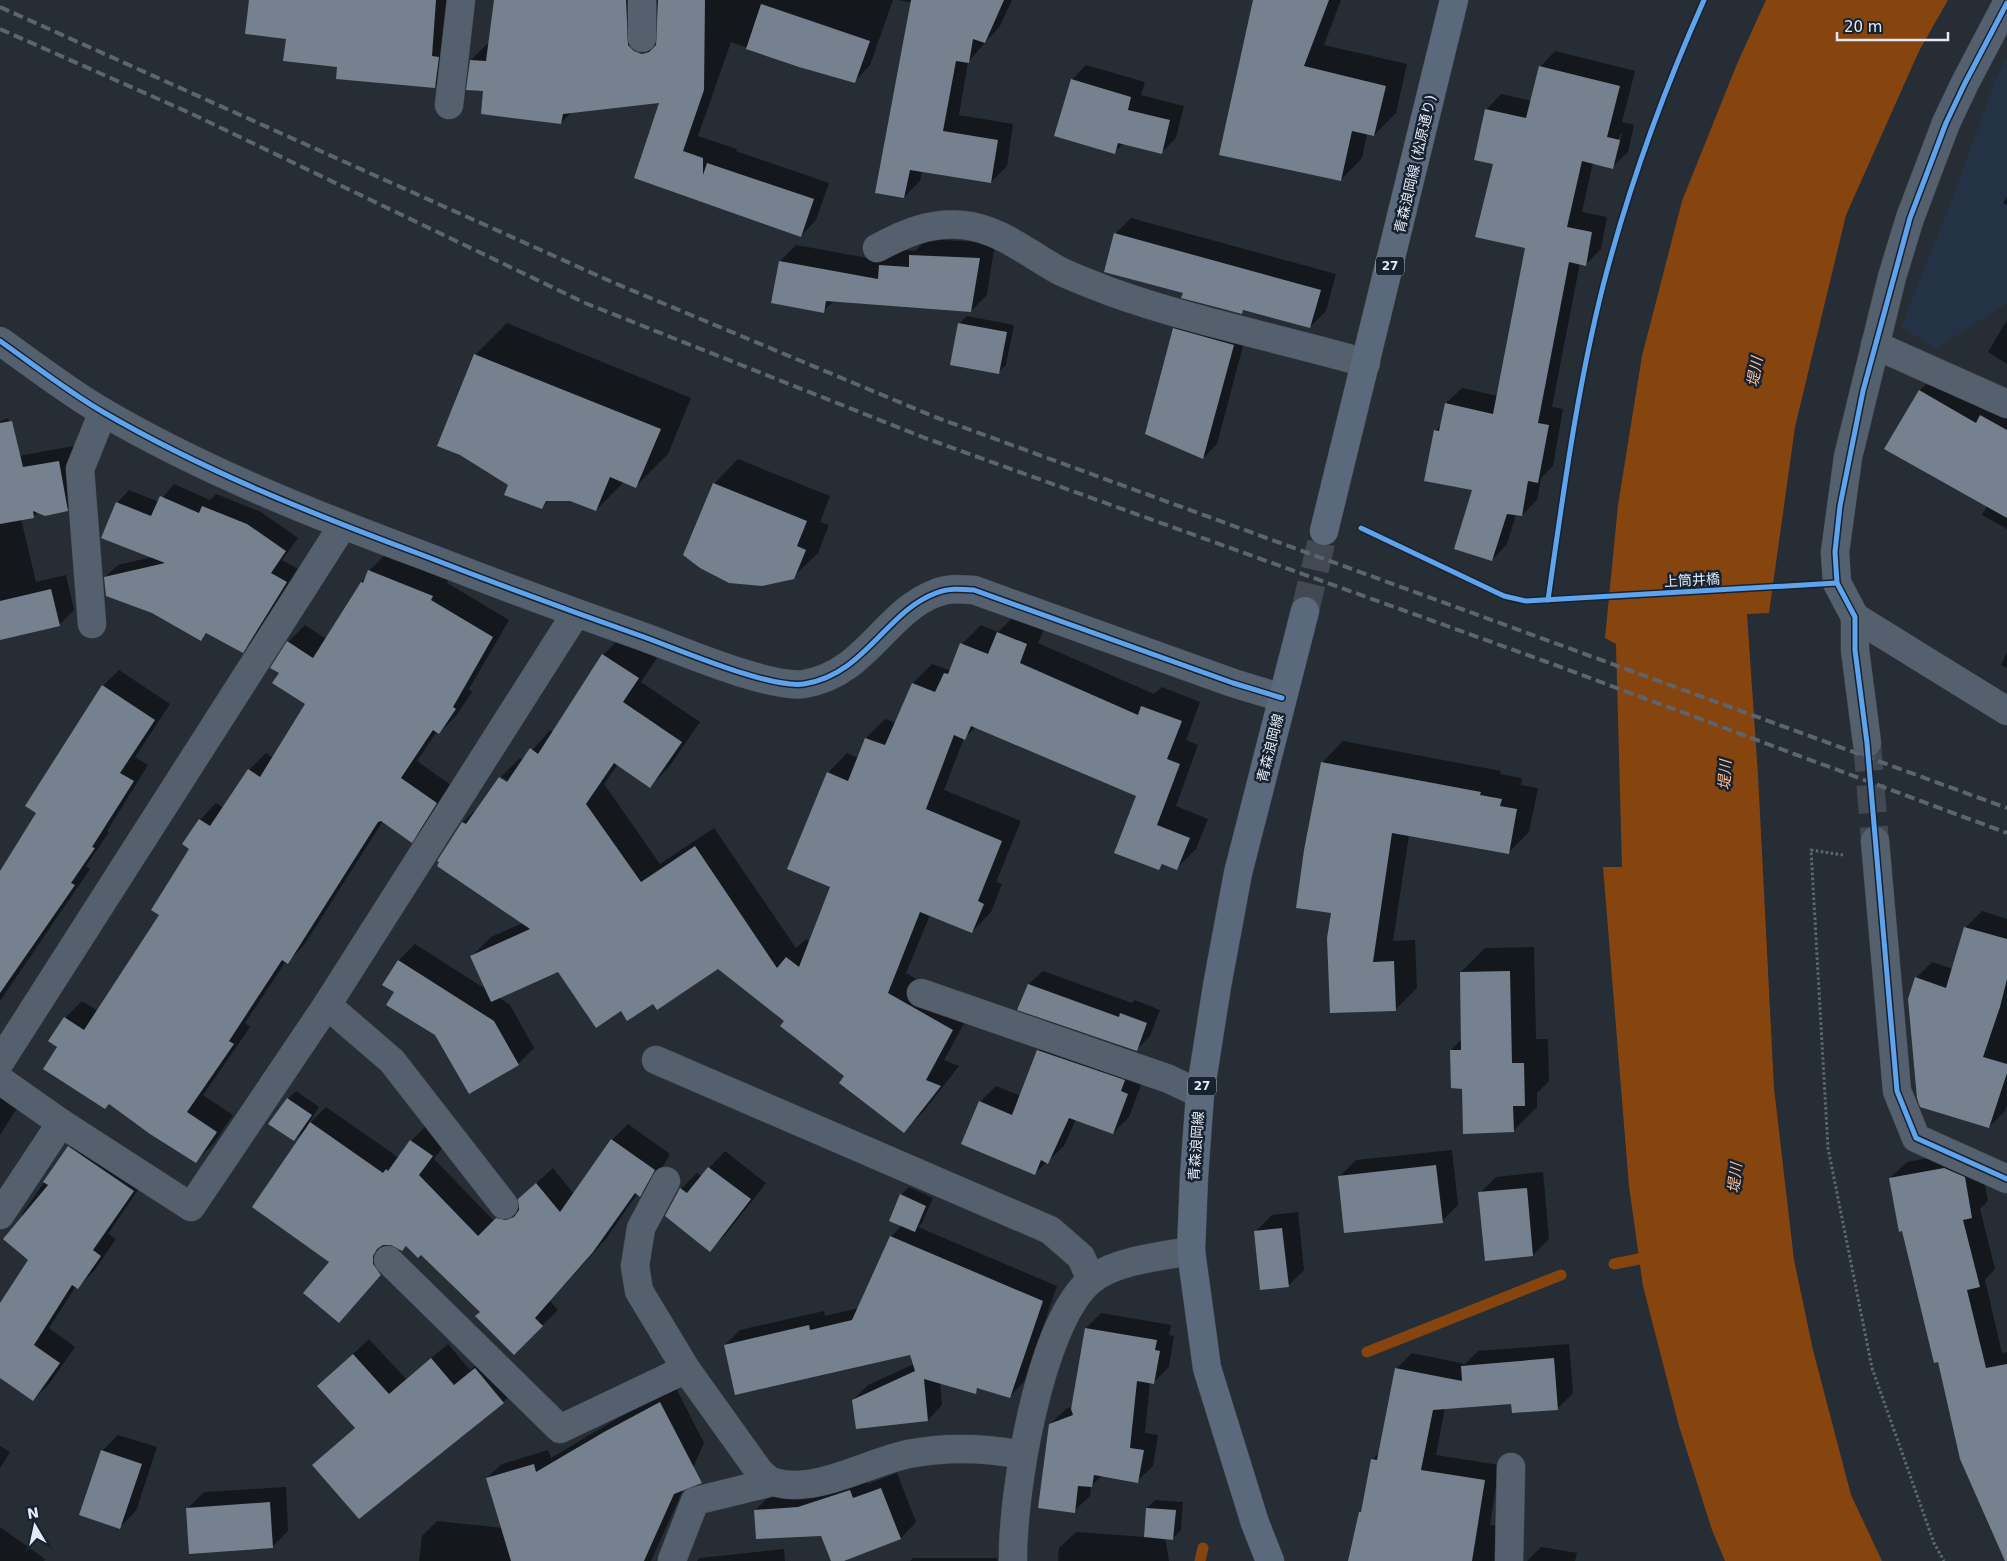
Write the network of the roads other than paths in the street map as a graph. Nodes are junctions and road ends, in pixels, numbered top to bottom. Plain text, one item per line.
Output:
1 (461, 0) edge
2 (642, 0) edge
3 (1454, 0) edge
4 (2007, 3) edge
5 (642, 38) dead end
6 (449, 105) dead end
7 (877, 248) dead end
8 (0, 341) edge
9 (1875, 345) junction
10 (1366, 363) junction
11 (2007, 404) edge
12 (103, 412) junction
13 (343, 525) junction
14 (1324, 531) tunnel mouth
15 (1305, 611) tunnel mouth
16 (576, 613) junction
17 (1854, 617) junction
18 (92, 624) dead end
19 (1282, 698) junction
20 (2007, 711) edge
21 (1867, 742) tunnel mouth
22 (1875, 851) tunnel mouth
23 (921, 993) dead end
24 (327, 1005) junction
25 (656, 1060) dead end
26 (0, 1062) edge
27 (0, 1080) edge
28 (1200, 1094) junction
29 (61, 1123) junction
30 (666, 1182) dead end
31 (2005, 1185) edge
32 (504, 1204) dead end
33 (0, 1215) edge
34 (1191, 1250) junction
35 (388, 1260) dead end
36 (1091, 1280) junction
37 (686, 1369) junction
38 (1022, 1455) junction
39 (1511, 1467) dead end
40 (772, 1482) junction
41 (672, 1560) edge
42 (1013, 1561) edge
43 (1270, 1561) edge
44 (1509, 1561) edge

1 - 6 street
2 - 5 street
3 - 10 main road, 青森浪岡線 (松原通り) / 27
4 - 9 street
7 - 10 street
8 - 12 street
9 - 11 street
9 - 17 street
10 - 14 main road, 青森浪岡線 (松原通り) / 27
12 - 13 street
12 - 18 street
13 - 16 street
13 - 26 street
15 - 19 main road, 青森浪岡線 / 27
16 - 19 street
16 - 24 street
17 - 20 street
17 - 21 street
19 - 28 main road, 青森浪岡線 / 27
22 - 31 street
23 - 28 street
24 - 29 street
24 - 32 street
25 - 36 street
27 - 29 street
28 - 34 main road, 青森浪岡線 / 27
29 - 33 street
30 - 37 street
34 - 36 street
34 - 43 main road, 青森浪岡線 / 27
35 - 37 street
36 - 38 street
37 - 40 street
38 - 40 street
38 - 42 street
39 - 44 street
40 - 41 street

